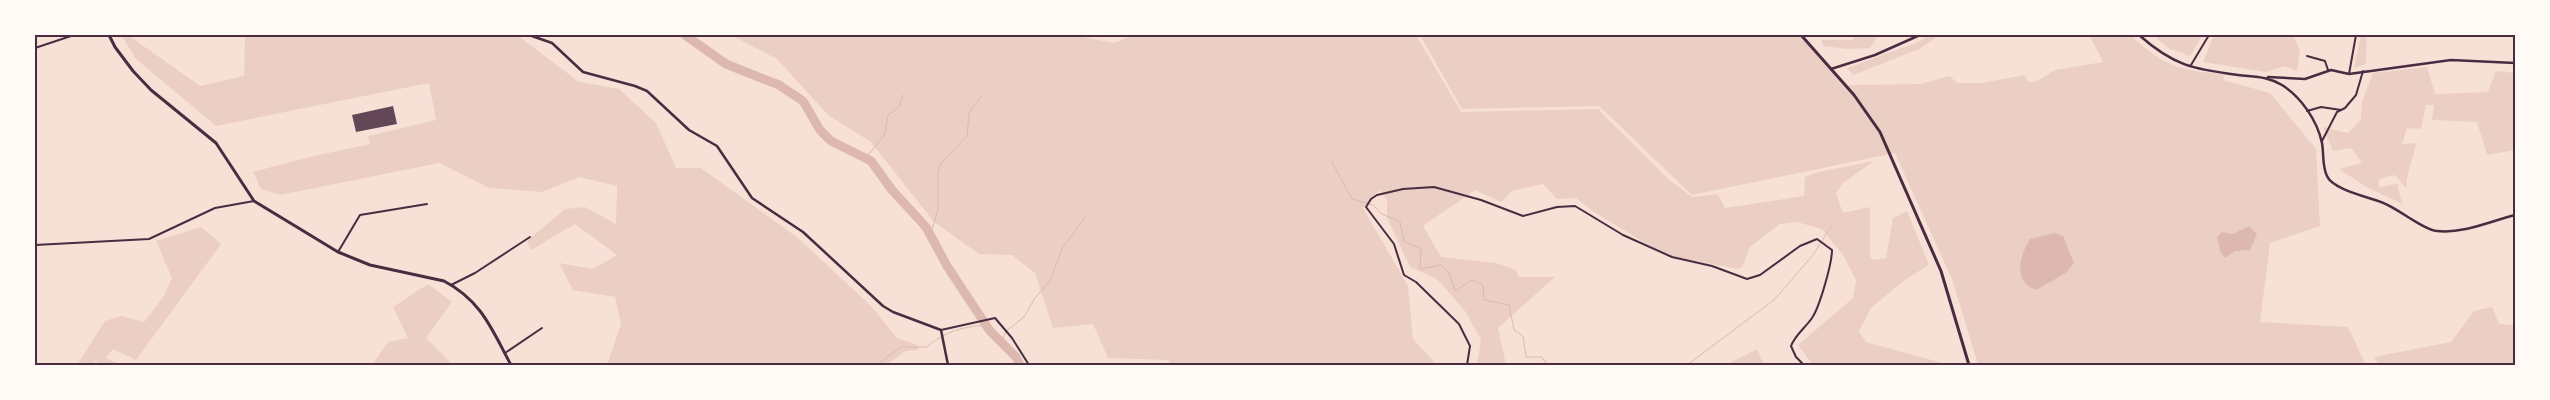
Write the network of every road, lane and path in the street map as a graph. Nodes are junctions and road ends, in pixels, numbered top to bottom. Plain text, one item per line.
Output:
1 (74, 35) edge
2 (109, 35) edge
3 (529, 35) edge
4 (1801, 35) edge
5 (1920, 35) edge
6 (2139, 35) edge
7 (2209, 35) edge
8 (2356, 35) edge
9 (35, 48) edge
10 (2307, 56) dead end
11 (2515, 63) edge
12 (2190, 67) junction
13 (1831, 69) junction
14 (2328, 70) junction
15 (2363, 71) junction
16 (2349, 74) junction
17 (2266, 77) junction
18 (2341, 110) junction
19 (2307, 111) junction
20 (2322, 141) junction
21 (254, 201) junction
22 (427, 204) dead end
23 (2515, 215) edge
24 (530, 237) dead end
25 (35, 245) edge
26 (338, 252) junction
27 (451, 285) junction
28 (542, 328) dead end
29 (941, 330) junction
30 (505, 353) junction
31 (1969, 363) edge
32 (512, 365) edge
33 (948, 365) edge
34 (1029, 365) edge
35 (1467, 365) edge
36 (1804, 365) edge

1 - 9 street
2 - 21 main road
3 - 29 street
4 - 13 main road
5 - 13 street
6 - 12 street
7 - 12 street
8 - 16 street
10 - 14 street
11 - 15 street
12 - 17 street
13 - 31 main road
14 - 16 street
14 - 17 street
15 - 16 street
15 - 18 street
17 - 19 street
18 - 19 street
18 - 20 street
19 - 20 street
20 - 23 street
21 - 25 street
21 - 26 main road
22 - 26 street
24 - 27 street
26 - 27 main road
27 - 30 main road
28 - 30 street
29 - 33 street
29 - 34 street
30 - 32 main road
35 - 36 street

